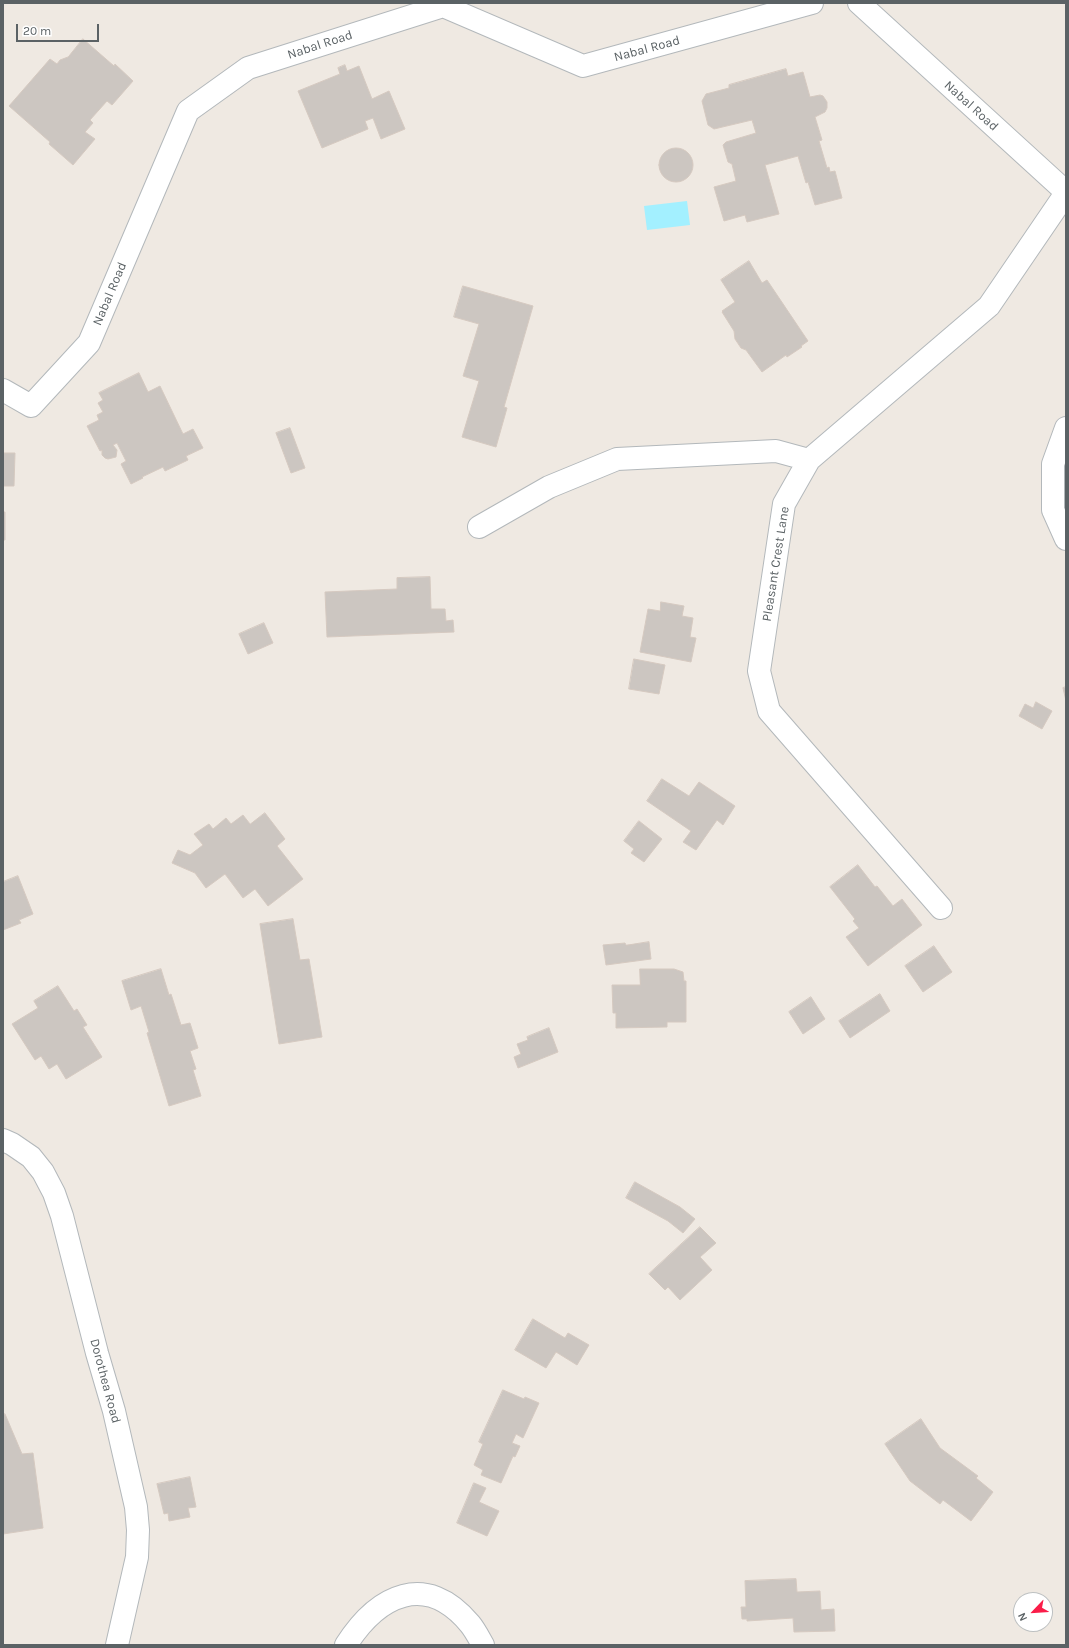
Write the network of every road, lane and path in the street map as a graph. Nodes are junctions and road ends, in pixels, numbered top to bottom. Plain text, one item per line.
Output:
1 (812, 3) edge
2 (859, 3) edge
3 (1066, 193) edge
4 (3, 390) edge
5 (1066, 428) edge
6 (809, 460) junction
7 (479, 527) dead end
8 (1066, 539) edge
9 (941, 908) dead end
10 (3, 1140) edge
11 (117, 1645) edge
12 (346, 1645) edge
13 (483, 1645) edge

1 - 4 street, Nabal Road
2 - 3 street, Nabal Road
3 - 6 street, Pleasant Crest Lane
5 - 8 street
6 - 7 street
6 - 9 street, Pleasant Crest Lane
10 - 11 street, Dorothea Road
12 - 13 street

